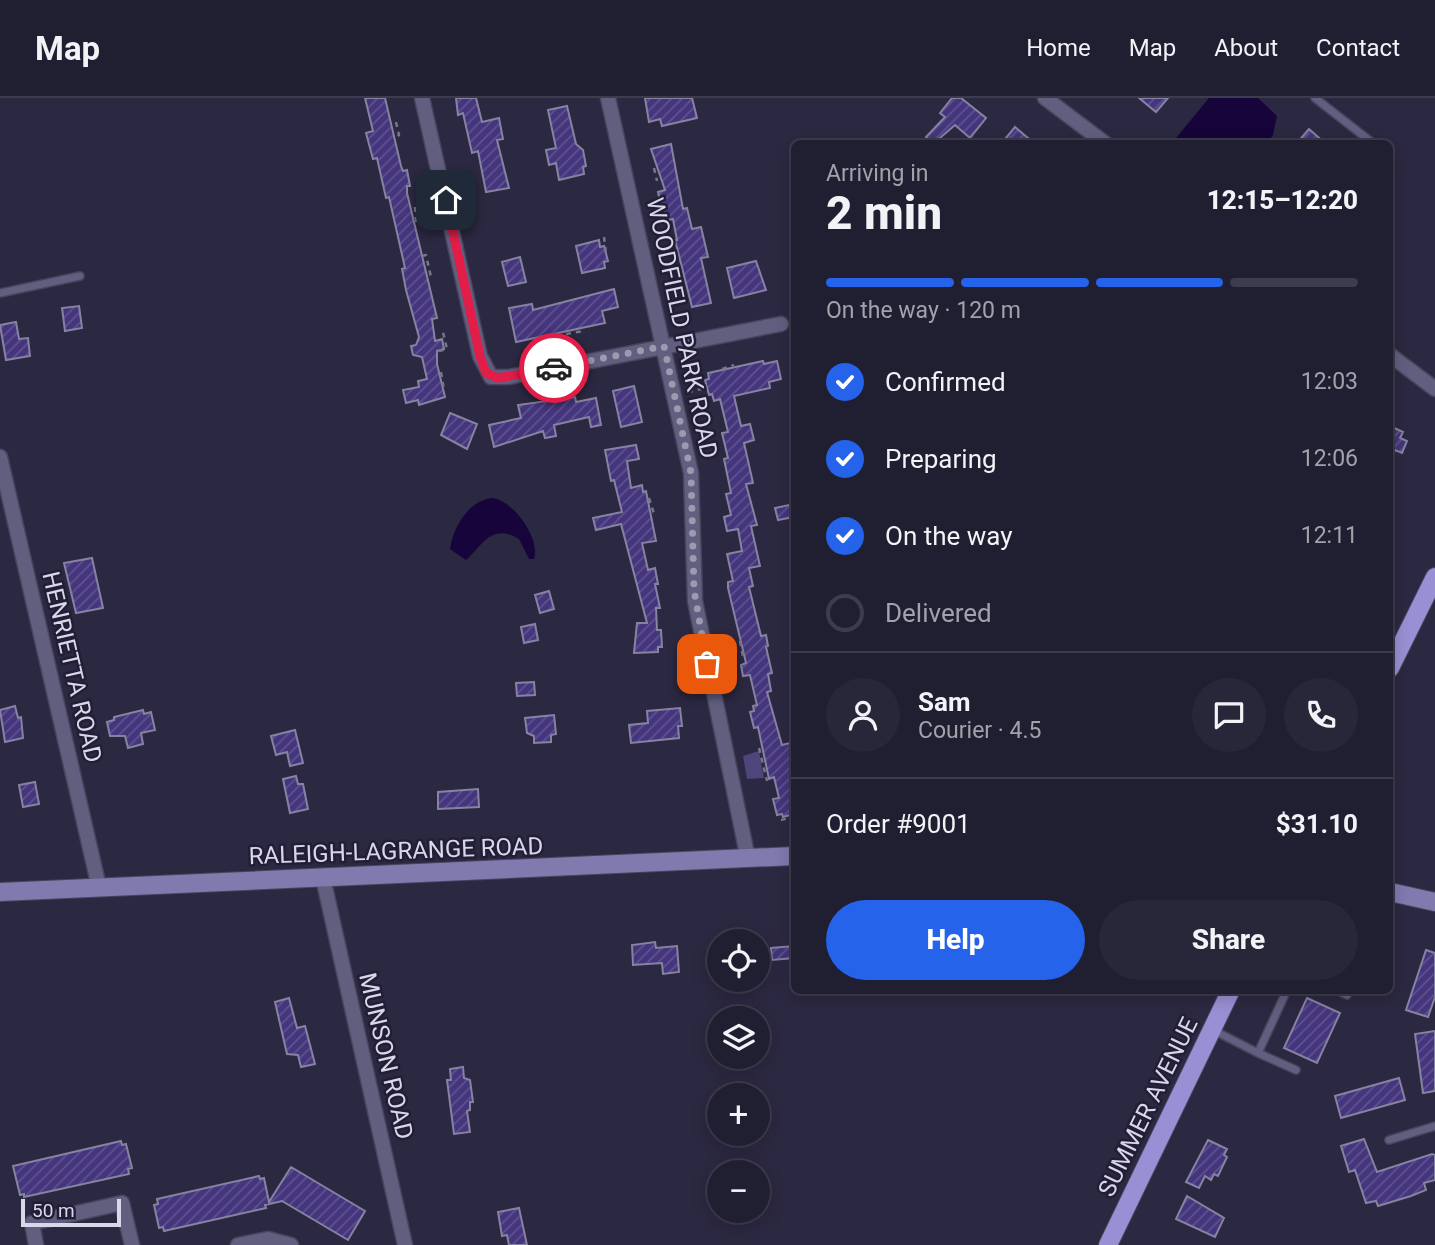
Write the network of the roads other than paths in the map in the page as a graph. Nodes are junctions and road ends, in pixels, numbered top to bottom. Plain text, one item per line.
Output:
1 (422, 98) edge
2 (608, 98) edge
3 (1045, 98) edge
4 (1315, 98) edge
5 (1101, 140) edge
6 (1369, 140) edge
7 (80, 276) dead end
8 (0, 293) edge
9 (781, 324) dead end
10 (664, 346) junction
11 (1393, 357) edge
12 (1435, 389) edge
13 (0, 457) edge
14 (1435, 577) edge
15 (1393, 662) edge
16 (791, 856) edge
17 (748, 859) junction
18 (323, 878) junction
19 (99, 887) junction
20 (0, 892) edge
21 (1393, 893) edge
22 (1435, 902) edge
23 (1229, 994) edge
24 (1285, 994) edge
25 (1212, 1030) junction
26 (1258, 1053) junction
27 (1296, 1070) dead end
28 (1435, 1126) edge
29 (1389, 1140) dead end
30 (269, 1242) edge
31 (36, 1245) edge
32 (132, 1245) edge
33 (238, 1245) edge
34 (291, 1245) edge
35 (405, 1245) edge
36 (1108, 1245) edge

1 - 10 street
2 - 10 street, WOODFIELD PARK ROAD
3 - 5 street
4 - 6 lane
7 - 8 lane
9 - 10 street
10 - 17 street, WOODFIELD PARK ROAD
11 - 12 street
13 - 19 street, HENRIETTA ROAD
14 - 15 main road
16 - 17 main road, RALEIGH-LAGRANGE ROAD
17 - 18 main road, RALEIGH-LAGRANGE ROAD
18 - 19 main road, RALEIGH-LAGRANGE ROAD
18 - 35 street, MUNSON ROAD
19 - 20 main road, RALEIGH-LAGRANGE ROAD
21 - 22 main road
23 - 25 main road, SUMMER AVENUE
24 - 26 lane
25 - 26 lane
25 - 36 main road, SUMMER AVENUE
26 - 27 lane
28 - 29 lane
30 - 33 street
30 - 34 street
31 - 32 street

